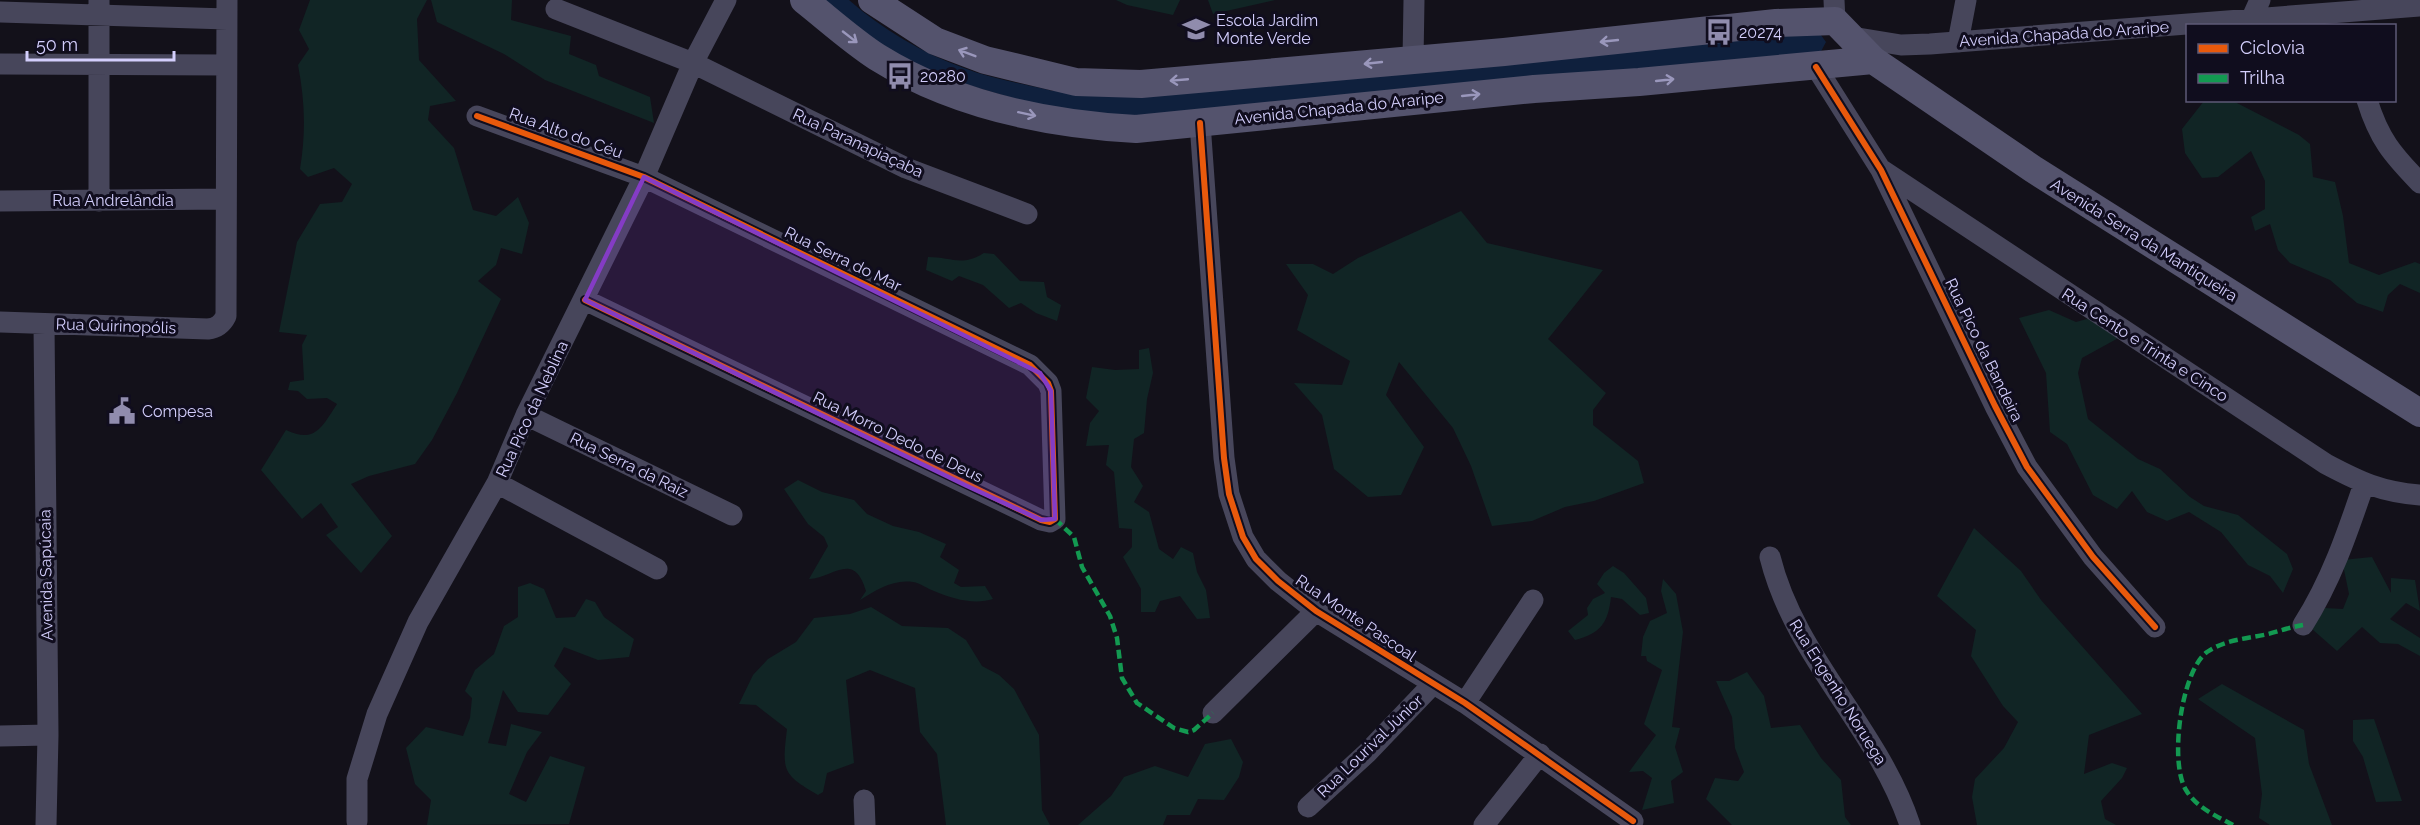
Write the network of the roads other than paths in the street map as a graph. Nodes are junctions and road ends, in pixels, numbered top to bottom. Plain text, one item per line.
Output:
1 (726, 0) edge
2 (804, 0) edge
3 (872, 0) edge
4 (1414, 0) edge
5 (1966, 0) edge
6 (2260, 0) edge
7 (2376, 5) edge
8 (2420, 6) edge
9 (99, 8) edge
10 (227, 9) edge
11 (556, 9) dead end
12 (0, 12) edge
13 (1840, 19) edge
14 (2341, 19) edge
15 (2251, 20) junction
16 (2198, 24) edge
17 (2186, 25) edge
18 (1958, 42) junction
19 (1413, 60) junction
20 (1873, 60) junction
21 (98, 63) junction
22 (693, 63) junction
23 (0, 64) edge
24 (226, 65) junction
25 (1816, 67) junction
26 (2368, 102) edge
27 (477, 116) dead end
28 (1200, 123) junction
29 (1881, 170) junction
30 (644, 177) junction
31 (2420, 183) edge
32 (225, 200) junction
33 (0, 201) edge
34 (99, 201) junction
35 (1027, 214) dead end
36 (585, 300) junction
37 (0, 322) edge
38 (44, 324) junction
39 (1030, 365) joint
40 (2420, 413) edge
41 (526, 415) junction
42 (496, 483) junction
43 (2364, 484) junction
44 (2420, 495) edge
45 (732, 515) dead end
46 (1770, 557) dead end
47 (657, 569) dead end
48 (1533, 600) dead end
49 (1316, 610) junction
50 (2303, 625) dead end
51 (2155, 627) dead end
52 (1432, 685) junction
53 (1465, 703) junction
54 (1213, 713) dead end
55 (48, 735) junction
56 (0, 736) edge
57 (1540, 754) junction
58 (864, 800) dead end
59 (1308, 807) dead end
60 (1633, 820) dead end
61 (357, 821) dead end
62 (46, 825) edge
63 (865, 825) edge
64 (1484, 825) edge
65 (1910, 825) edge

1 - 22 street, Rua Pico da Neblina
2 -> 28 main road, Avenida Chapada do Araripe
19 -> 3 main road, Avenida Chapada do Araripe
4 - 19 street
5 - 18 street
6 - 15 street
7 - 8 street, Avenida Chapada do Araripe
7 - 14 street, Avenida Chapada do Araripe
9 - 10 street
9 - 12 street
9 - 21 street
10 - 24 street
11 - 22 street, Rua Paranapiaçaba
13 - 18 street, Avenida Chapada do Araripe
13 -> 19 main road, Avenida Chapada do Araripe
13 - 20 main road
14 - 15 street, Avenida Chapada do Araripe
15 - 16 street, Avenida Chapada do Araripe
17 - 18 street, Avenida Chapada do Araripe
20 - 25 main road, Avenida Chapada do Araripe
20 - 40 main road, Avenida Serra da Mantiqueira
21 - 23 street
21 - 24 street
21 - 34 street
22 - 30 street, Rua Pico da Neblina
22 - 35 street, Rua Paranapiaçaba
24 - 32 street
28 -> 25 main road, Avenida Chapada do Araripe
25 - 29 street, Rua Pico da Bandeira
26 - 31 street
27 - 30 street, Rua Alto do Céu
28 - 49 street, Rua Monte Pascoal
29 - 43 street, Rua Cento e Trinta e Cinco
29 - 51 street, Rua Pico da Bandeira
30 - 36 street, Rua Pico da Neblina
30 - 39 street, Rua Serra do Mar
32 - 34 street, Rua Andrelândia
32 - 38 street, Rua Quirinopólis
33 - 34 street, Rua Andrelândia
36 - 39 street, Rua Morro Dedo de Deus
36 - 41 street, Rua Pico da Neblina
37 - 38 street, Rua Quirinopólis
38 - 55 street, Avenida Sapúcaia
41 - 42 street, Rua Pico da Neblina
41 - 45 street, Rua Serra da Raiz
42 - 47 street
42 - 61 street, Rua Pico da Neblina
43 - 44 street, Rua Cento e Trinta e Cinco
43 - 50 street
46 - 65 street, Rua Engenho Noruega
48 - 53 street
49 - 52 street, Rua Monte Pascoal
49 - 54 street
52 - 53 street, Rua Monte Pascoal
52 - 59 street, Rua Lourival Júnior
53 - 57 street, Rua Monte Pascoal
55 - 56 street
55 - 62 street, Avenida Sapúcaia
57 - 60 street, Rua Monte Pascoal
57 - 64 street
58 - 63 street

